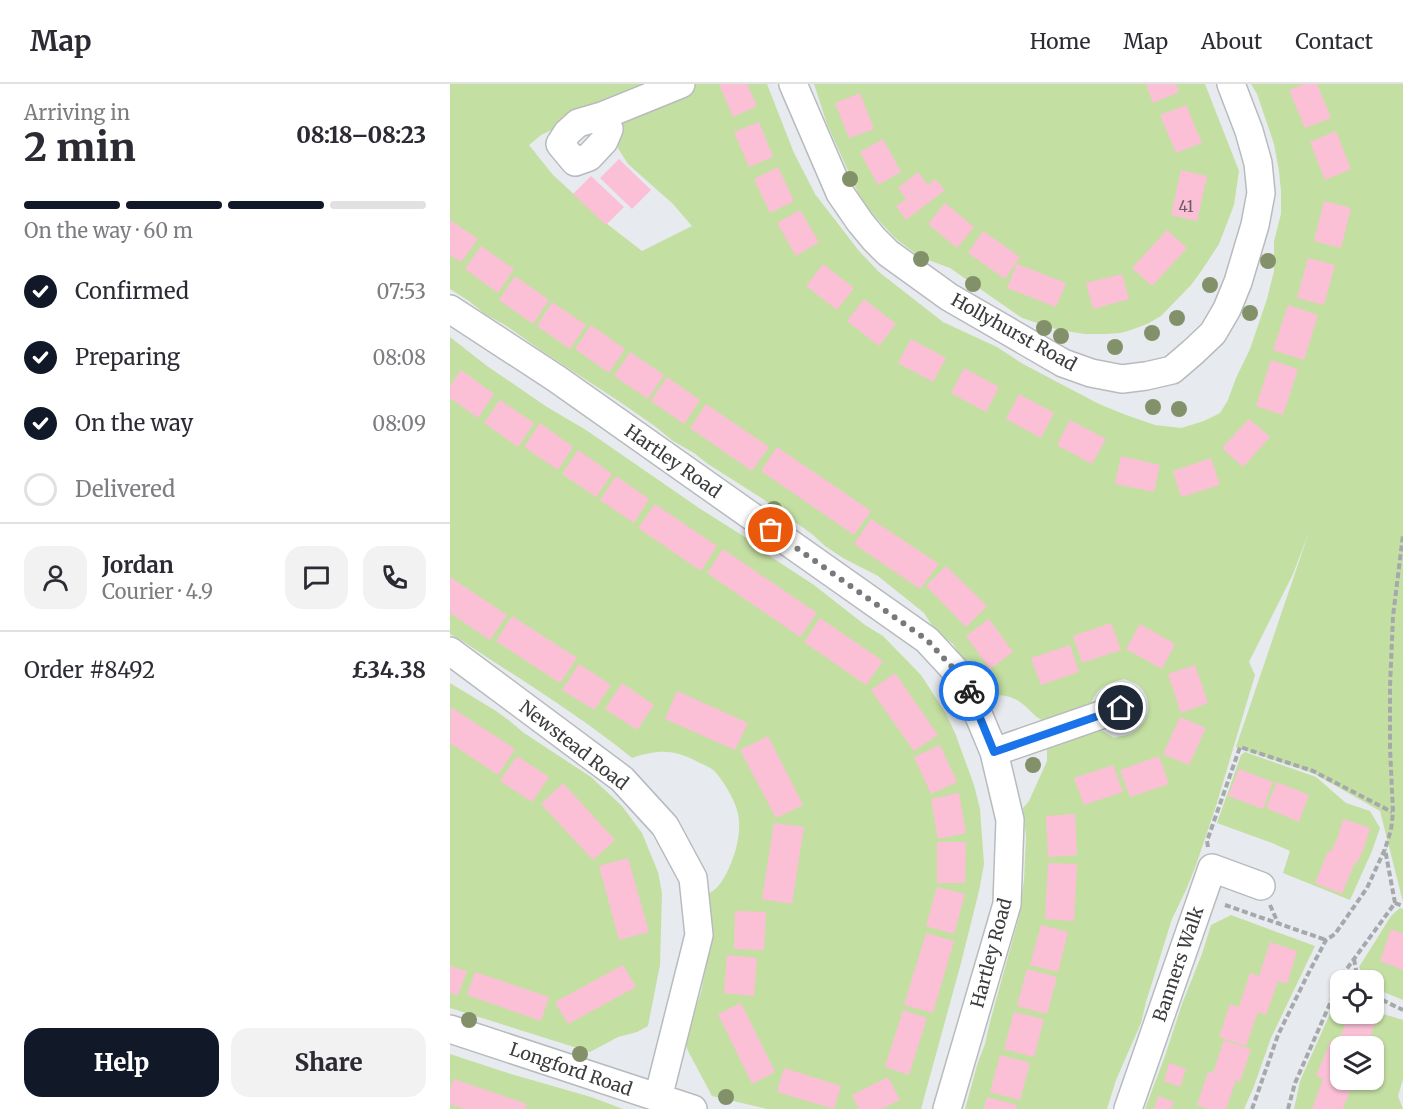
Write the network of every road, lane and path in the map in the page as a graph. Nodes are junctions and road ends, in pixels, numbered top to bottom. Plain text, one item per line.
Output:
1 (681, 84) edge
2 (793, 84) edge
3 (1231, 84) edge
4 (602, 116) dead end
5 (450, 309) edge
6 (1403, 534) edge
7 (450, 651) edge
8 (1121, 708) dead end
9 (994, 752) junction
10 (1393, 812) junction
11 (1385, 849) junction
12 (1212, 868) junction
13 (1261, 886) dead end
14 (1202, 897) junction
15 (1395, 903) junction
16 (1403, 906) edge
17 (1326, 940) junction
18 (1354, 958) junction
19 (1356, 970) edge
20 (1384, 1001) edge
21 (1403, 1010) edge
22 (450, 1029) edge
23 (657, 1098) junction
24 (693, 1109) edge
25 (947, 1109) edge
26 (1128, 1109) edge
27 (1252, 1109) edge
28 (1288, 1109) edge

1 - 4 street
2 - 3 street, Hollyhurst Road
5 - 9 street, Hartley Road
6 - 10 path
7 - 23 street, Newstead Road
8 - 9 street
9 - 25 street, Hartley Road
10 - 11 path
10 - 12 path
11 - 15 path
11 - 17 path
12 - 13 street
12 - 14 street, Banners Walk
14 - 17 path
14 - 26 street, Banners Walk
15 - 16 path
15 - 18 path
17 - 27 path
18 - 19 path
18 - 28 path
20 - 21 path
22 - 23 street, Longford Road
23 - 24 street, Longford Road

